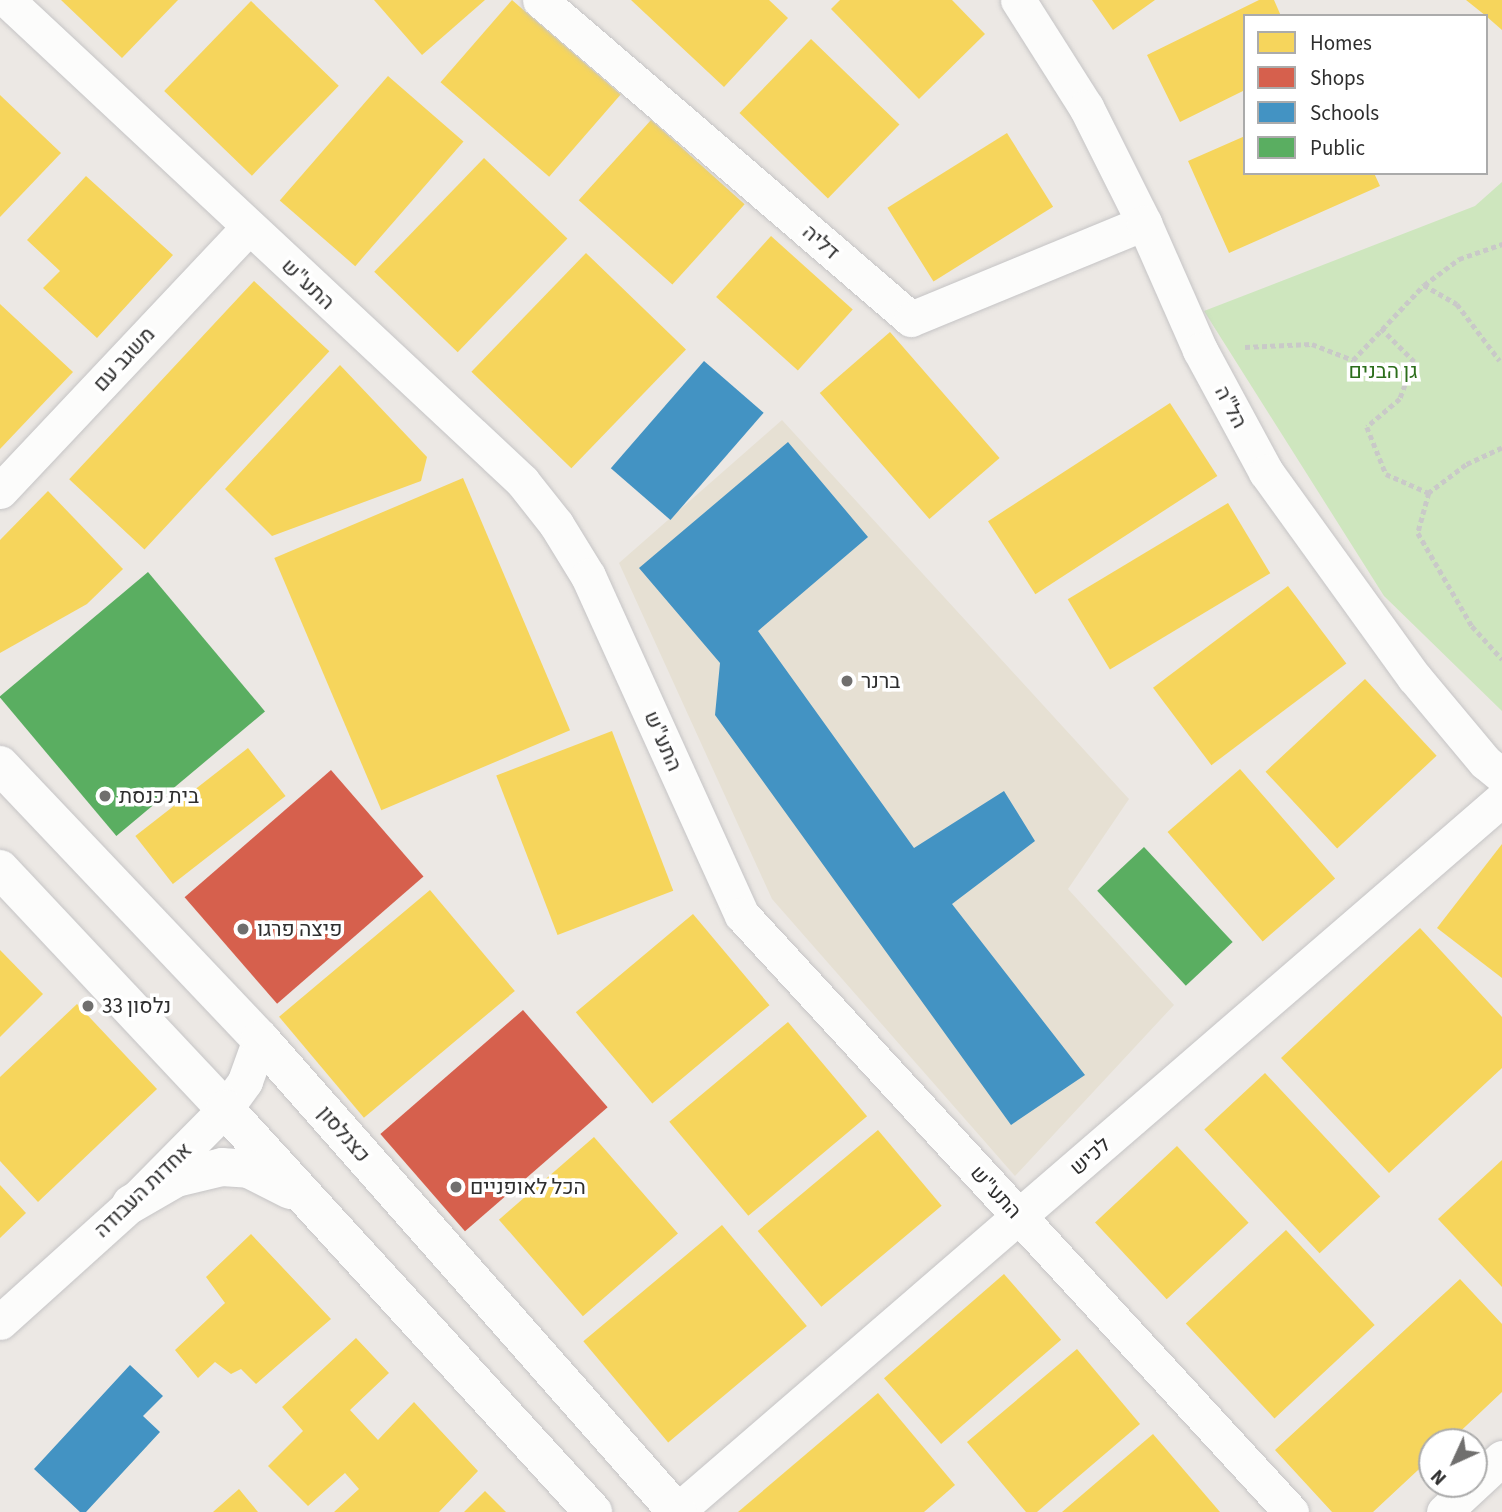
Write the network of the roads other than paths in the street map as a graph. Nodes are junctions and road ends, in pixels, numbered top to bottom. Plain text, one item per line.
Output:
1 (6, 0) edge
2 (540, 0) edge
3 (1018, 0) edge
4 (1144, 223) junction
5 (248, 228) junction
6 (0, 491) edge
7 (0, 765) edge
8 (1502, 776) edge
9 (1502, 799) edge
10 (0, 869) edge
11 (260, 1039) junction
12 (225, 1109) junction
13 (311, 1203) junction
14 (131, 1204) junction
15 (1020, 1217) junction
16 (0, 1322) edge
17 (1502, 1458) edge
18 (593, 1512) edge
19 (676, 1512) edge
20 (1291, 1512) edge
21 (1444, 1512) edge

1 - 5 street, התע"ש
2 - 4 street, דליה
3 - 4 street, הל"ה
4 - 8 street, הל"ה
5 - 6 street, משגב עם
5 - 15 street, התע"ש
7 - 11 street, כצנלסון
9 - 15 street, לכיש
10 - 12 street
11 - 12 street, אחדות העבודה
11 - 19 street, כצנלסון
12 - 13 street
12 - 14 street, אחדות העבודה
13 - 14 street
13 - 18 street
14 - 16 street, אחדות העבודה
15 - 19 street, לכיש
15 - 20 street, התע"ש
17 - 21 street

